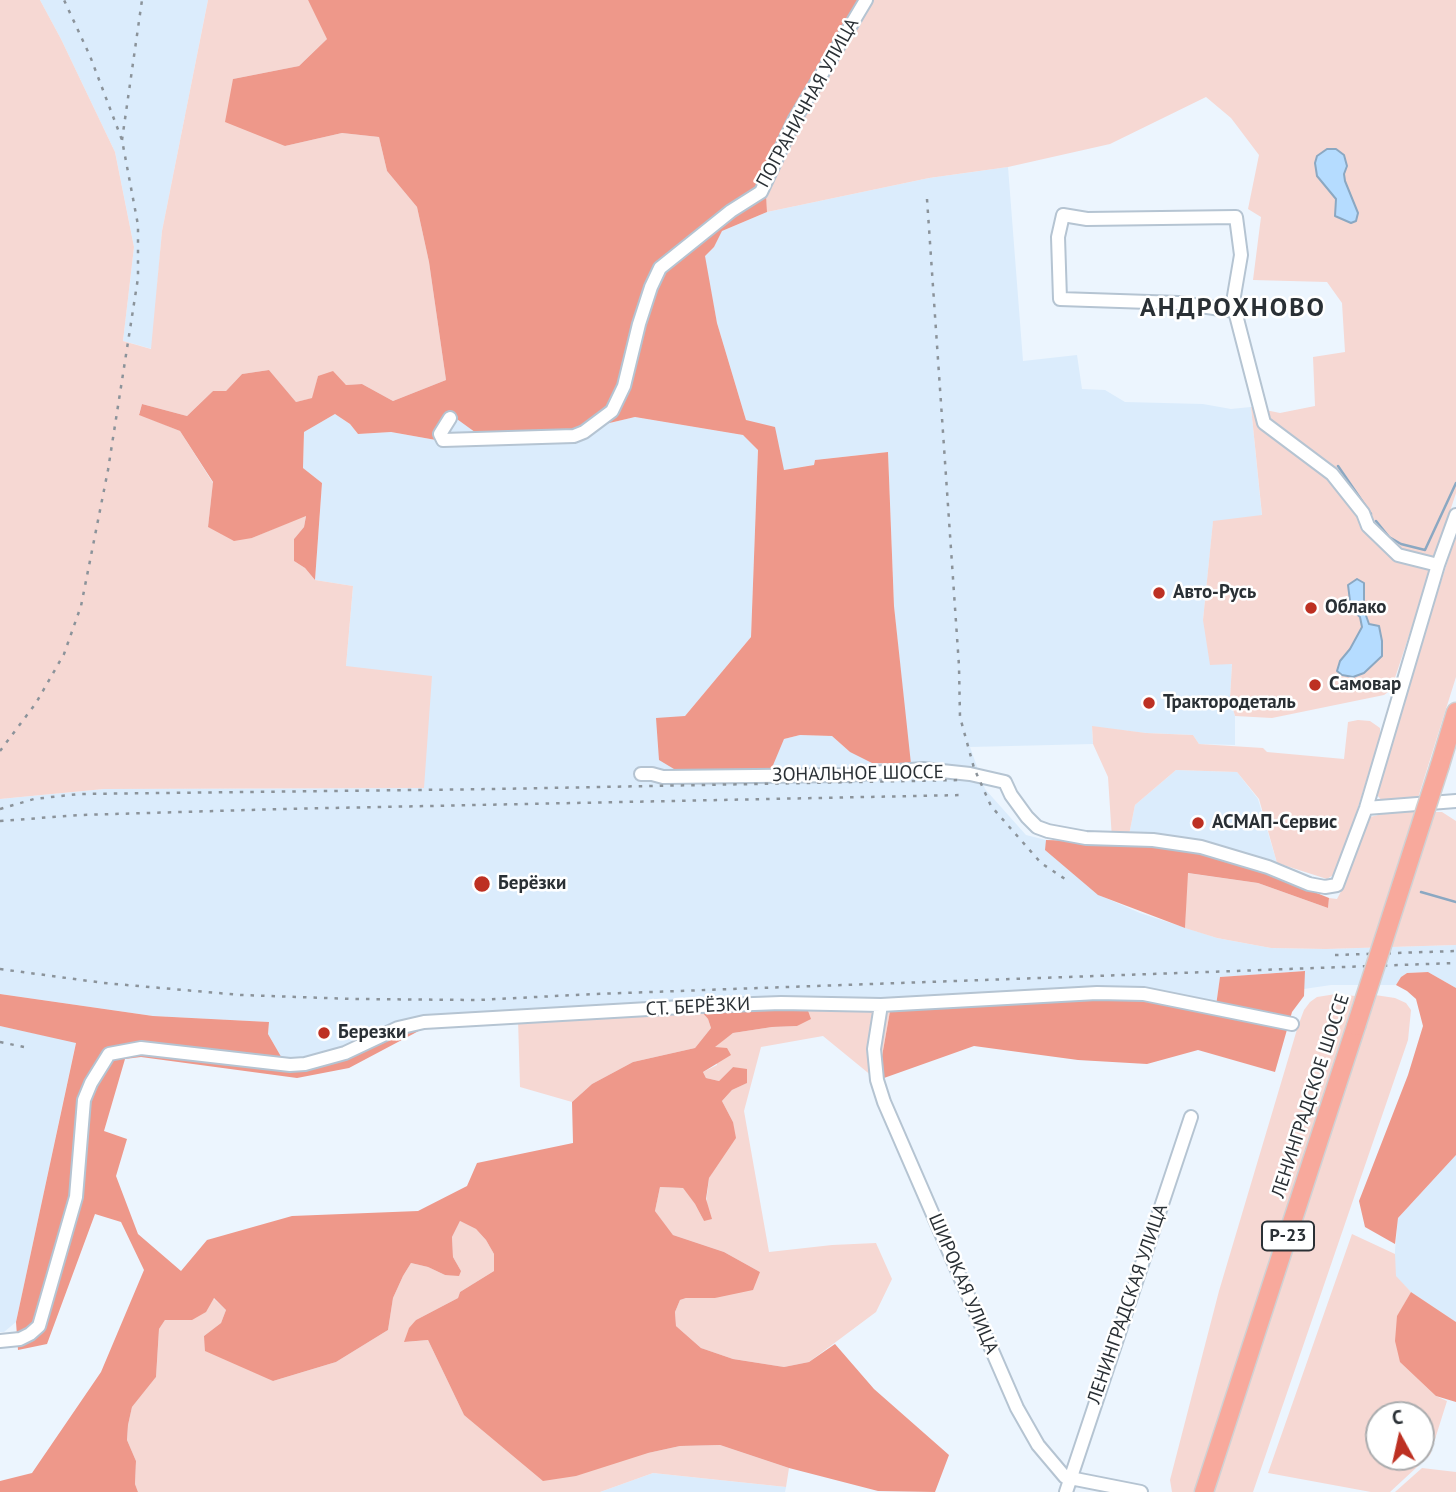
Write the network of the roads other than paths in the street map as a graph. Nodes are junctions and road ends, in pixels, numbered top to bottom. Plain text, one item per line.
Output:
1 (866, 0) edge
2 (1236, 311) junction
3 (450, 418) dead end
4 (1456, 515) edge
5 (1438, 565) junction
6 (1456, 712) edge
7 (641, 775) dead end
8 (1454, 805) edge
9 (1366, 808) junction
10 (881, 1004) junction
11 (1292, 1024) dead end
12 (1191, 1117) dead end
13 (0, 1341) edge
14 (1068, 1486) edge
15 (1141, 1492) edge
16 (1204, 1492) edge

1 - 3 street, ПОГРАНИЧНАЯ УЛИЦА
2 - 2 street
2 - 5 street
4 - 5 street
5 - 9 street
6 - 16 highway, ЛЕНИНГРАДСКОЕ ШОССЕ / Р-23, bridge
7 - 9 street, ЗОНАЛЬНОЕ ШОССЕ
8 - 9 street
10 - 11 street, СТ. БЕРЁЗКИ
10 - 13 street, СТ. БЕРЁЗКИ
10 - 14 street, ШИРОКАЯ УЛИЦА
12 - 14 street, ЛЕНИНГРАДСКАЯ УЛИЦА
14 - 15 street

